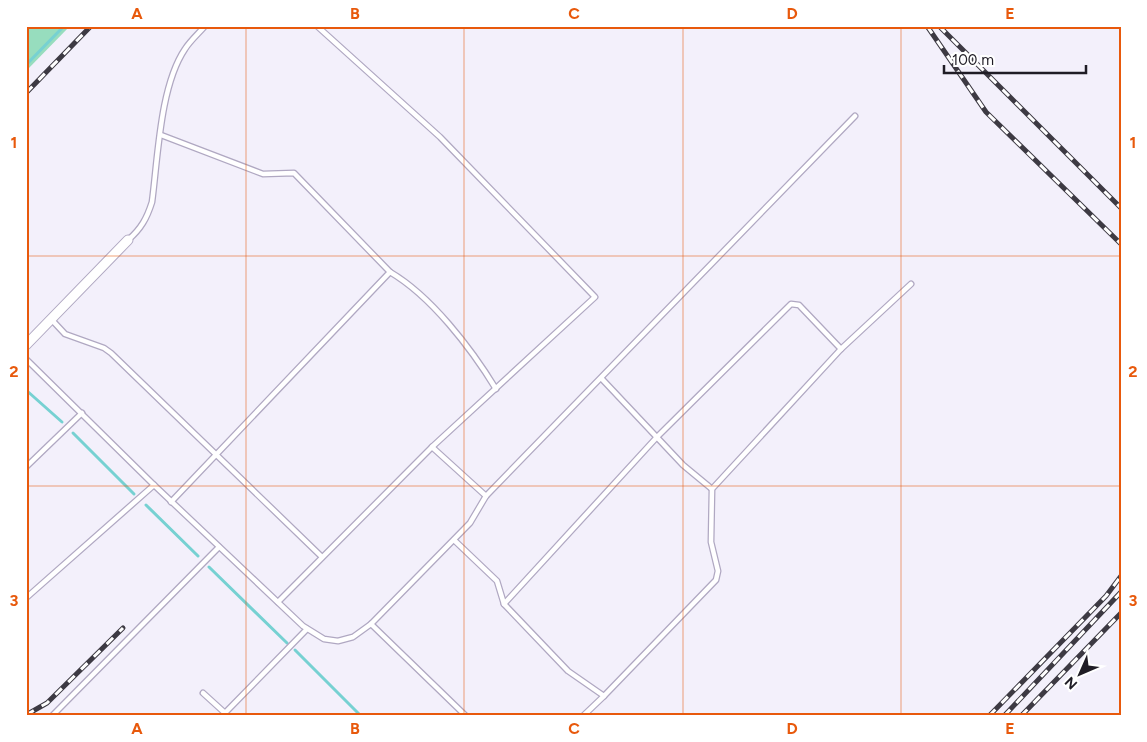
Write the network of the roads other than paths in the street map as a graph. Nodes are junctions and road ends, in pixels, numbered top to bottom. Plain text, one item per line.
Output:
1 (205, 26) edge
2 (317, 26) edge
3 (855, 116) dead end
4 (161, 135) junction
5 (128, 240) joint
6 (390, 272) junction
7 (912, 284) dead end
8 (51, 319) junction
9 (26, 345) edge
10 (841, 349) junction
11 (26, 359) edge
12 (602, 379) junction
13 (496, 389) junction
14 (82, 413) junction
15 (658, 437) junction
16 (432, 447) junction
17 (216, 455) junction
18 (26, 467) edge
19 (154, 485) junction
20 (712, 489) junction
21 (486, 496) junction
22 (171, 502) junction
23 (454, 540) junction
24 (219, 546) junction
25 (322, 558) junction
26 (26, 598) edge
27 (278, 602) junction
28 (504, 604) junction
29 (371, 624) junction
30 (308, 629) junction
31 (202, 692) dead end
32 (604, 696) junction
33 (224, 714) edge
34 (52, 716) edge
35 (466, 716) edge
36 (583, 716) edge

1 - 4 lane
2 - 13 lane
3 - 12 lane
4 - 5 lane
4 - 6 lane
5 - 8 street
6 - 13 lane
6 - 17 lane
7 - 10 lane
8 - 9 street
8 - 17 lane
10 - 15 lane
10 - 20 lane
11 - 14 lane
12 - 15 lane
12 - 21 lane
13 - 16 lane
14 - 18 lane
14 - 19 lane
15 - 20 lane
15 - 28 lane
16 - 21 lane
16 - 25 lane
17 - 22 lane
17 - 25 lane
19 - 22 lane
19 - 26 lane
20 - 32 lane
21 - 23 lane
22 - 24 lane
23 - 28 lane
23 - 29 lane
24 - 27 lane
24 - 34 lane
25 - 27 lane
27 - 30 lane
28 - 32 lane
29 - 30 lane
29 - 35 lane
30 - 33 lane
31 - 33 lane
32 - 36 lane

